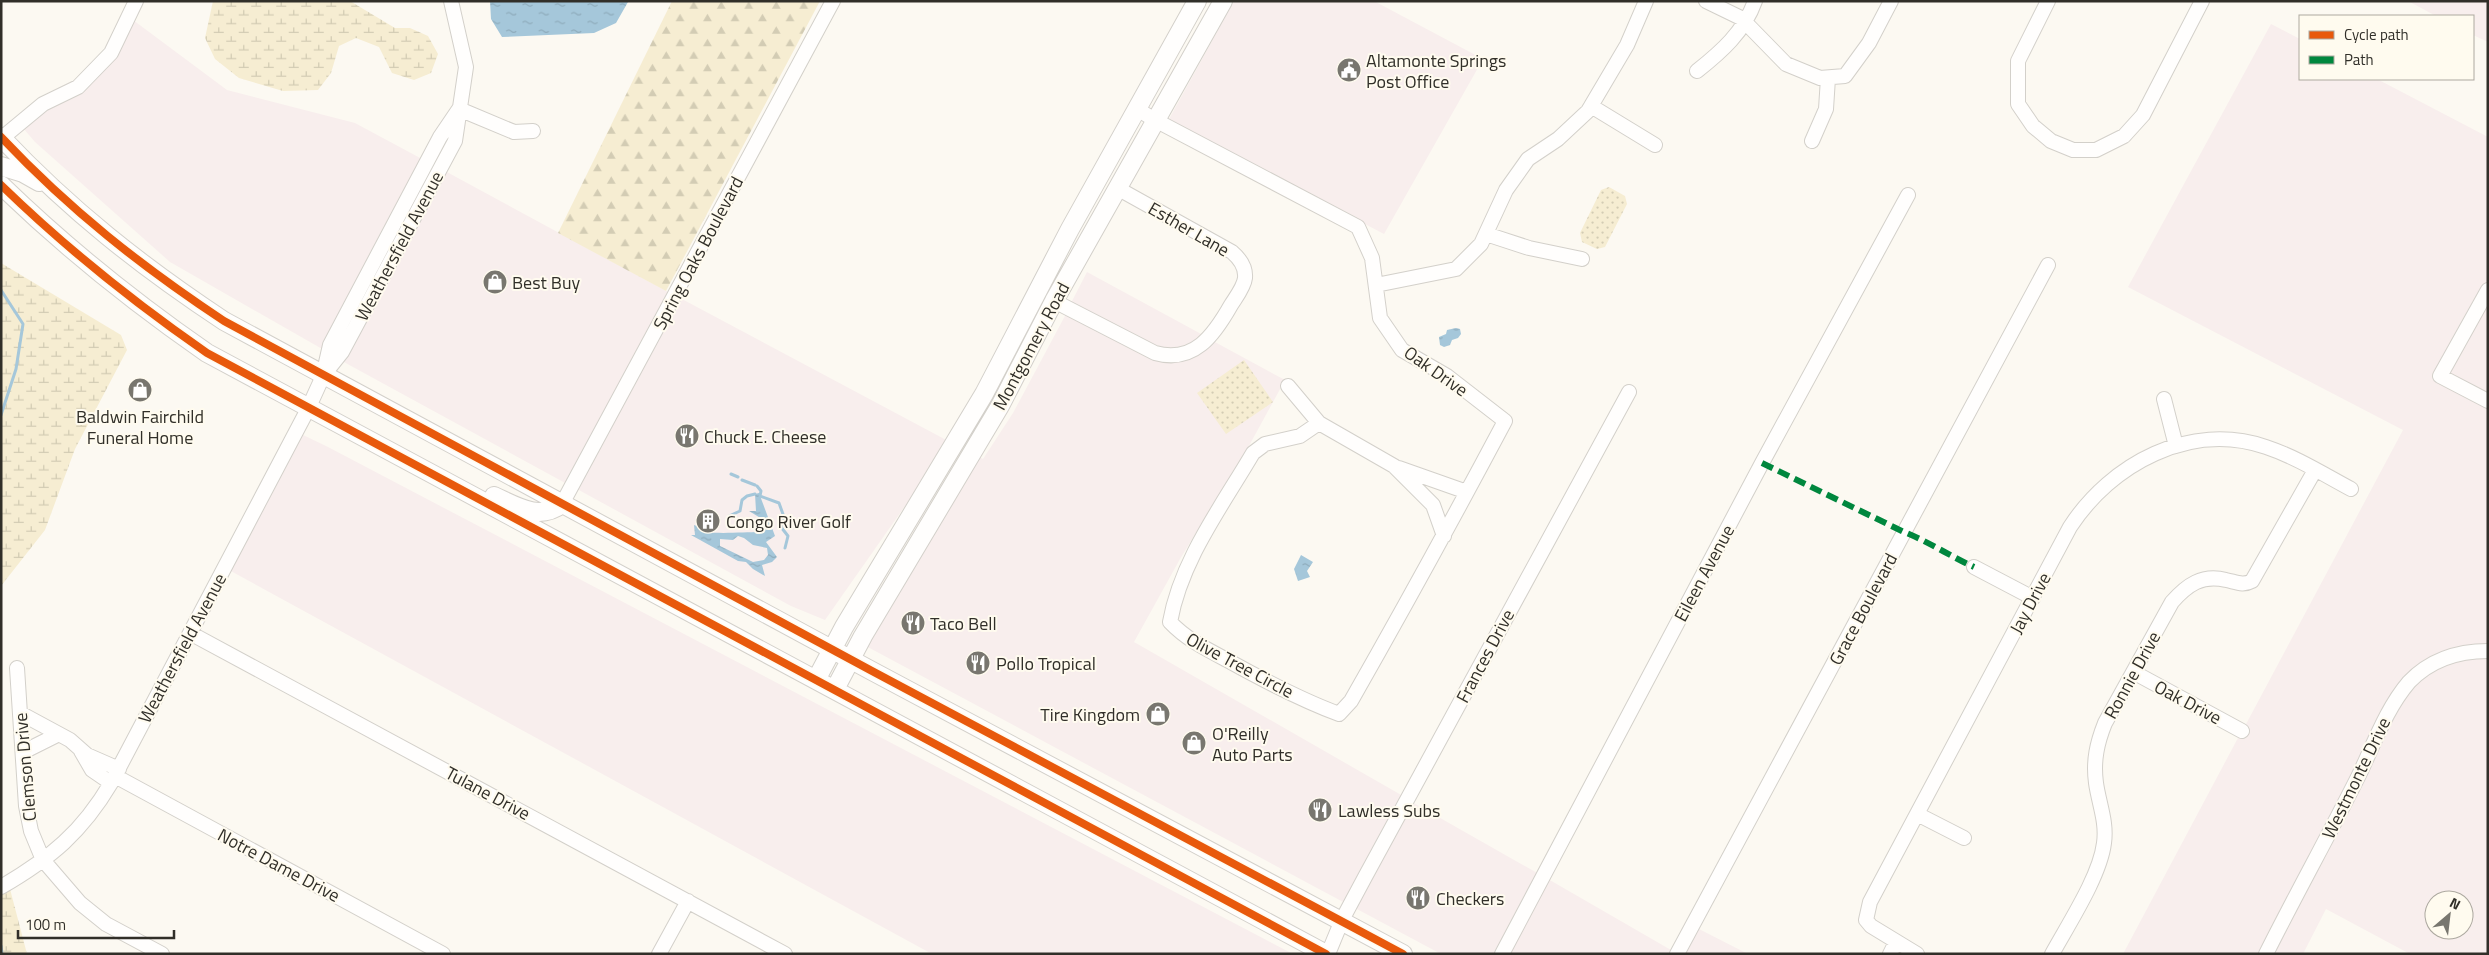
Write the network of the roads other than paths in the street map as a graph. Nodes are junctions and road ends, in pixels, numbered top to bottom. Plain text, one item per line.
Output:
1 (136, 1) edge
2 (451, 1) edge
3 (833, 1) edge
4 (1197, 1) edge
5 (1222, 1) edge
6 (1646, 1) edge
7 (1706, 1) edge
8 (1755, 1) edge
9 (1891, 1) edge
10 (2048, 1) edge
11 (2202, 1) edge
12 (1746, 23) junction
13 (1697, 71) dead end
14 (1828, 78) junction
15 (1591, 106) junction
16 (1137, 108) junction
17 (459, 109) junction
18 (1155, 120) junction
19 (533, 131) dead end
20 (2, 137) edge
21 (1812, 141) dead end
22 (1655, 145) dead end
23 (1, 166) edge
24 (1, 185) edge
25 (1117, 188) junction
26 (55, 191) junction
27 (1908, 195) dead end
28 (1070, 229) junction
29 (1486, 234) junction
30 (1582, 259) dead end
31 (2048, 264) dead end
32 (1376, 285) junction
33 (2488, 290) edge
34 (1054, 301) junction
35 (323, 376) junction
36 (1288, 386) dead end
37 (1629, 392) dead end
38 (2164, 399) dead end
39 (2488, 401) edge
40 (308, 409) junction
41 (1319, 423) junction
42 (2176, 446) junction
43 (1394, 466) junction
44 (2315, 470) junction
45 (2351, 489) dead end
46 (1467, 492) junction
47 (472, 496) junction
48 (562, 504) junction
49 (1444, 536) junction
50 (1974, 567) dead end
51 (2033, 598) junction
52 (190, 633) junction
53 (833, 649) junction
54 (2488, 651) edge
55 (851, 659) junction
56 (17, 668) dead end
57 (2134, 673) junction
58 (816, 680) junction
59 (835, 689) junction
60 (20, 713) junction
61 (2242, 731) dead end
62 (59, 734) junction
63 (23, 752) junction
64 (115, 776) junction
65 (1917, 814) junction
66 (1964, 838) dead end
67 (43, 860) junction
68 (1, 887) edge
69 (688, 901) junction
70 (1342, 920) junction
71 (1893, 948) edge
72 (162, 954) edge
73 (443, 954) edge
74 (659, 954) edge
75 (785, 954) edge
76 (1327, 954) edge
77 (1403, 954) edge
78 (1502, 954) edge
79 (1677, 954) edge
80 (1918, 954) edge
81 (2052, 954) edge
82 (2266, 954) edge

1 - 20 street
2 - 17 street, Weathersfield Avenue
3 - 48 street, Spring Oaks Boulevard
4 - 16 main road, Montgomery Road
5 - 18 main road, Montgomery Road
6 - 15 street
7 - 12 street
8 - 12 street
9 - 14 street
10 - 11 street
12 - 13 street
12 - 14 street
14 - 21 street
15 - 22 street
15 - 29 street
16 - 18 street, Oak Drive
16 - 28 main road, Montgomery Road
17 - 19 street
17 - 35 street, Weathersfield Avenue
18 - 25 main road, Montgomery Road
18 - 32 street, Oak Drive
20 - 26 main road
23 - 26 main road
24 - 40 main road
25 - 34 main road, Montgomery Road
25 - 34 street, Esther Lane
26 - 35 main road
27 - 78 street, Eileen Avenue
28 - 34 main road
28 - 53 main road, Montgomery Road
29 - 30 street
29 - 32 street
31 - 79 street, Grace Boulevard
32 - 46 street, Oak Drive
33 - 39 street
34 - 55 main road, Montgomery Road
35 - 40 street, Weathersfield Avenue
35 - 48 main road
36 - 41 street
37 - 70 street, Frances Drive
38 - 42 street
40 - 47 main road
40 - 52 street, Weathersfield Avenue
41 - 43 street
41 - 49 street, Olive Tree Circle
42 - 44 street, Jay Drive
42 - 51 street, Jay Drive
43 - 46 street
43 - 49 street
44 - 45 street, Jay Drive
44 - 57 street, Ronnie Drive
46 - 49 street, Olive Tree Circle
47 - 48 main road
47 - 58 main road
48 - 53 main road
50 - 51 street
51 - 65 street, Jay Drive
52 - 64 street, Weathersfield Avenue
52 - 69 street, Tulane Drive
53 - 55 main road
53 - 58 main road, Montgomery Road
54 - 82 street, Westmonte Drive
55 - 59 main road, Montgomery Road
55 - 70 main road
56 - 60 street, Clemson Drive
57 - 61 street, Oak Drive
57 - 81 street, Ronnie Drive
58 - 59 main road
59 - 76 main road
60 - 62 street, Notre Dame Drive
60 - 63 street, Clemson Drive
62 - 63 street
62 - 64 street, Notre Dame Drive
63 - 67 street, Clemson Drive
64 - 67 street, Weathersfield Avenue
64 - 73 street, Notre Dame Drive
65 - 66 street
65 - 71 street, Jay Drive
67 - 68 street, Weathersfield Avenue
67 - 72 street, Clemson Drive
69 - 74 street
69 - 75 street, Tulane Drive
70 - 76 street, Frances Drive
70 - 77 main road
71 - 80 street, Jay Drive

